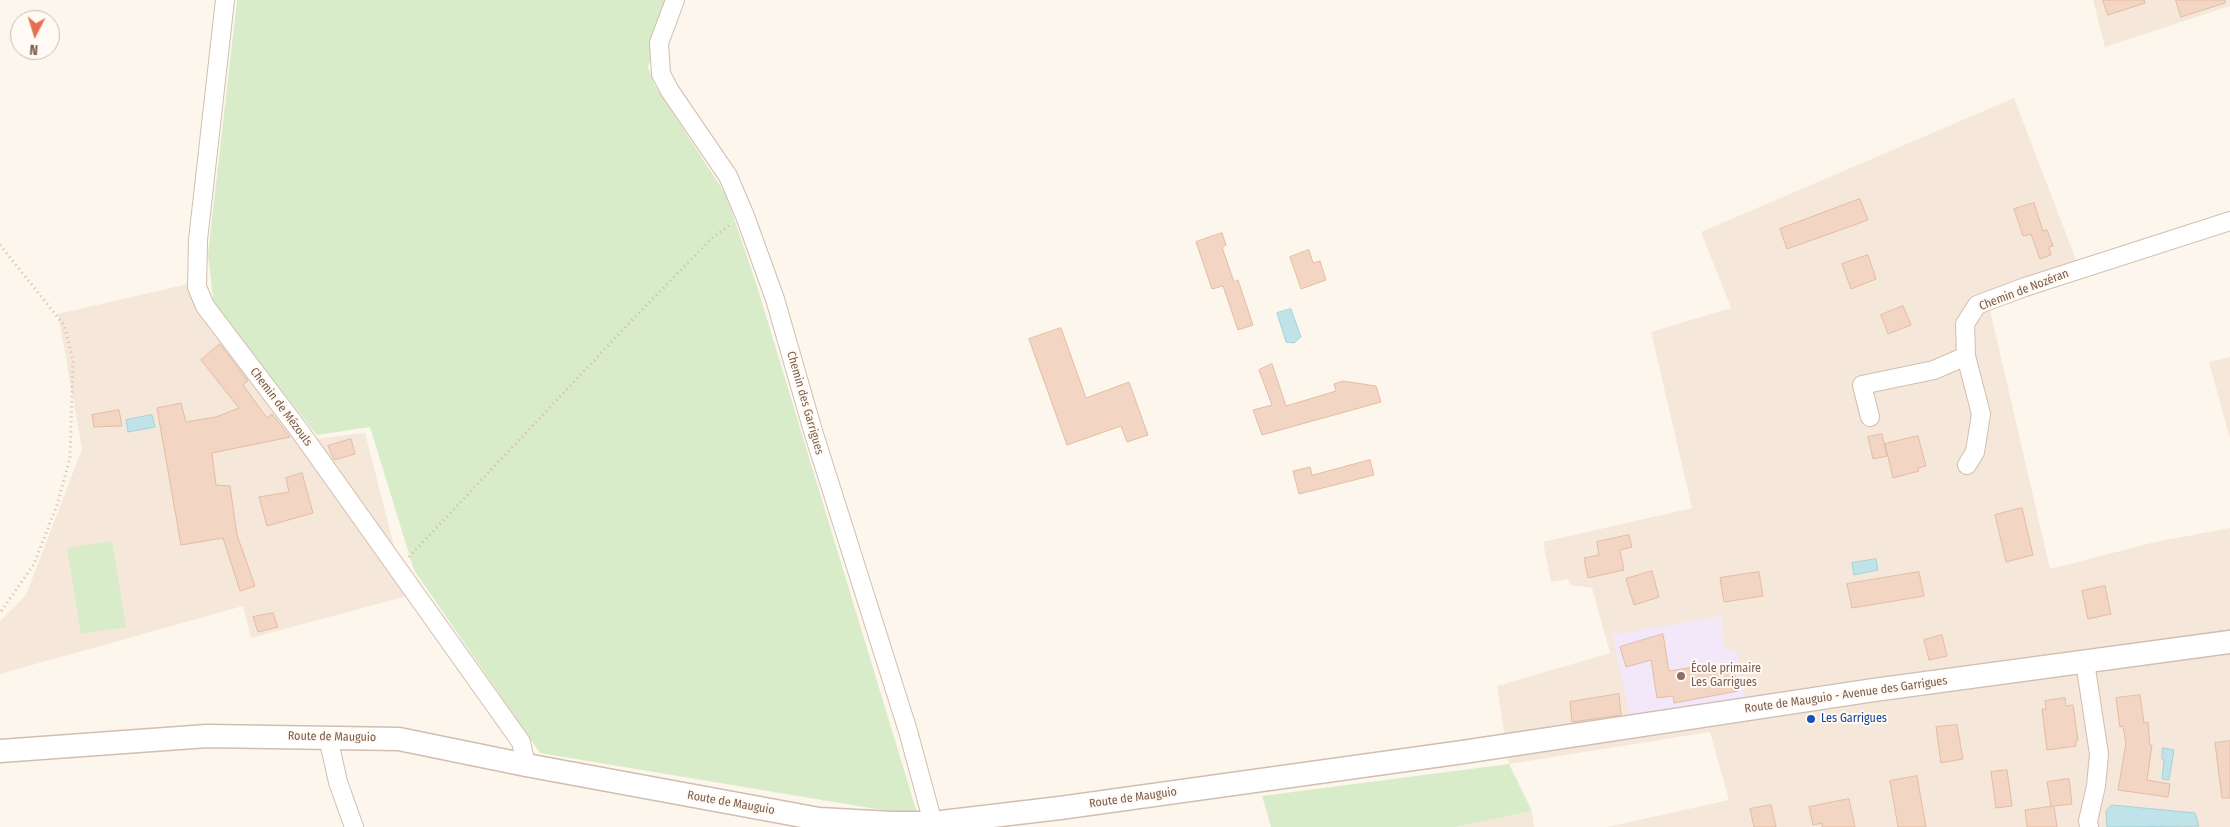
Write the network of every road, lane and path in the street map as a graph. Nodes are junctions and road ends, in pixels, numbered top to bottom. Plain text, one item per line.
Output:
1 (225, 0) edge
2 (674, 0) edge
3 (745, 216) junction
4 (2230, 221) edge
5 (0, 245) edge
6 (1966, 356) junction
7 (1870, 417) dead end
8 (1967, 465) dead end
9 (398, 568) junction
10 (0, 613) edge
11 (2230, 642) edge
12 (2085, 662) junction
13 (328, 737) junction
14 (0, 750) edge
15 (1463, 752) joint
16 (526, 765) junction
17 (820, 823) edge
18 (933, 823) junction
19 (354, 827) edge
20 (2089, 827) edge

1 - 9 street, Chemin de Mézouls
2 - 3 street, Chemin des Garrigues
3 - 9 path
3 - 18 street, Chemin des Garrigues
4 - 6 street, Chemin de Nozéran
5 - 10 path
6 - 7 street
6 - 8 street, Chemin de Nozéran
9 - 16 street, Chemin de Mézouls
11 - 12 street, Route de Mauguio - Avenue des Garrigues
12 - 15 street, Route de Mauguio - Avenue des Garrigues
12 - 20 street
13 - 14 street, Route de Mauguio
13 - 16 street, Route de Mauguio
13 - 19 street
15 - 18 street, Route de Mauguio
16 - 17 street, Route de Mauguio
17 - 18 street, Route de Mauguio

